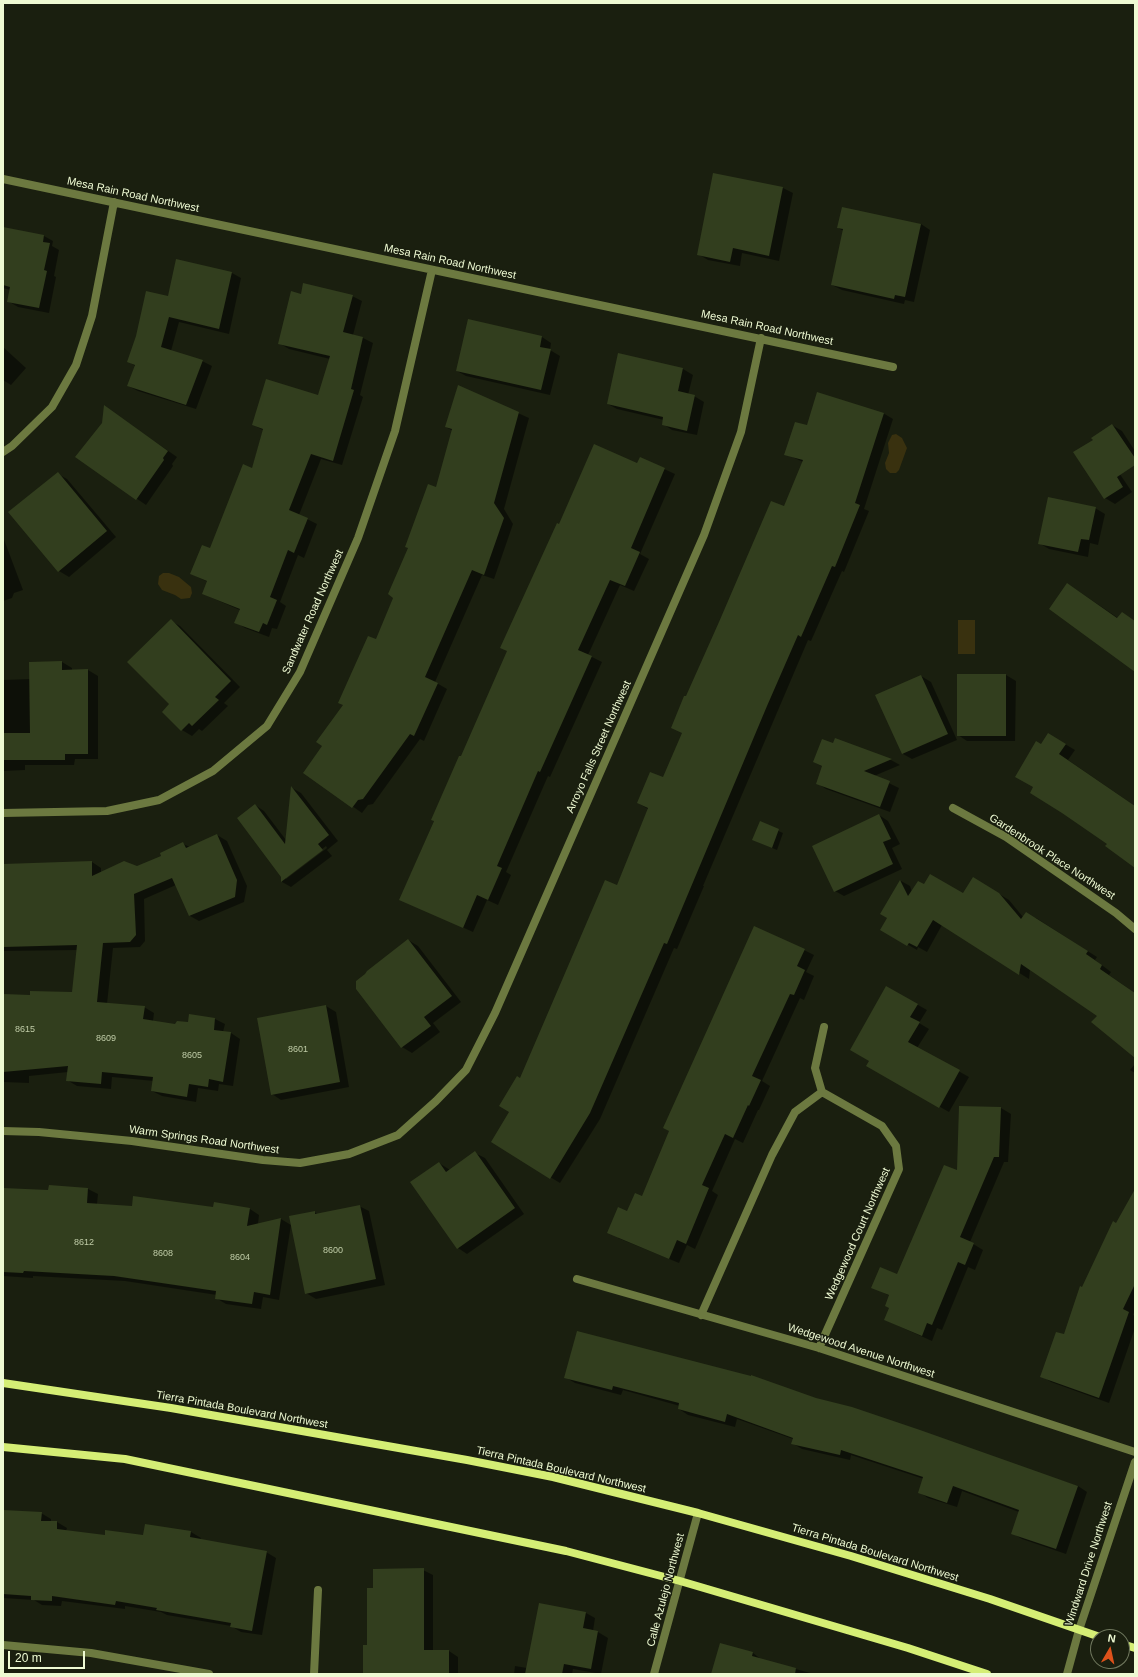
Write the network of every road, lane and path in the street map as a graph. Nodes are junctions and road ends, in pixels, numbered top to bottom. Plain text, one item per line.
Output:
1 (3, 179) edge
2 (114, 202) junction
3 (432, 270) junction
4 (761, 338) junction
5 (893, 366) dead end
6 (3, 452) edge
7 (953, 808) dead end
8 (3, 814) edge
9 (1135, 929) edge
10 (824, 1027) dead end
11 (822, 1092) junction
12 (3, 1131) edge
13 (398, 1134) joint
14 (577, 1279) dead end
15 (701, 1315) junction
16 (818, 1348) junction
17 (3, 1383) edge
18 (3, 1447) edge
19 (1135, 1452) edge
20 (1135, 1462) edge
21 (698, 1513) junction
22 (680, 1581) junction
23 (318, 1590) dead end
24 (1079, 1630) junction
25 (1090, 1634) edge
26 (3, 1645) edge
27 (209, 1674) edge
28 (314, 1674) edge
29 (654, 1674) edge
30 (987, 1674) edge
31 (1067, 1674) edge

1 - 2 street, Mesa Rain Road Northwest
2 - 3 street, Mesa Rain Road Northwest
2 - 6 street
3 - 4 street, Mesa Rain Road Northwest
3 - 8 street, Sandwater Road Northwest
4 - 5 street, Mesa Rain Road Northwest
4 - 13 street, Arroyo Falls Street Northwest
7 - 9 street, Gardenbrook Place Northwest
10 - 11 street
11 - 15 street
11 - 16 street, Wedgewood Court Northwest
12 - 13 street, Warm Springs Road Northwest
14 - 15 street, Wedgewood Avenue Northwest
15 - 16 street, Wedgewood Avenue Northwest
16 - 19 street, Wedgewood Avenue Northwest
17 - 21 main road, Tierra Pintada Boulevard Northwest
18 - 22 main road
20 - 24 street, Windward Drive Northwest
21 - 22 street, Calle Azulejo Northwest
21 - 24 main road, Tierra Pintada Boulevard Northwest
22 - 29 street, Calle Azulejo Northwest
22 - 30 main road
23 - 28 street
24 - 25 main road, Tierra Pintada Boulevard Northwest
24 - 31 street, Windward Drive Northwest
26 - 27 street

